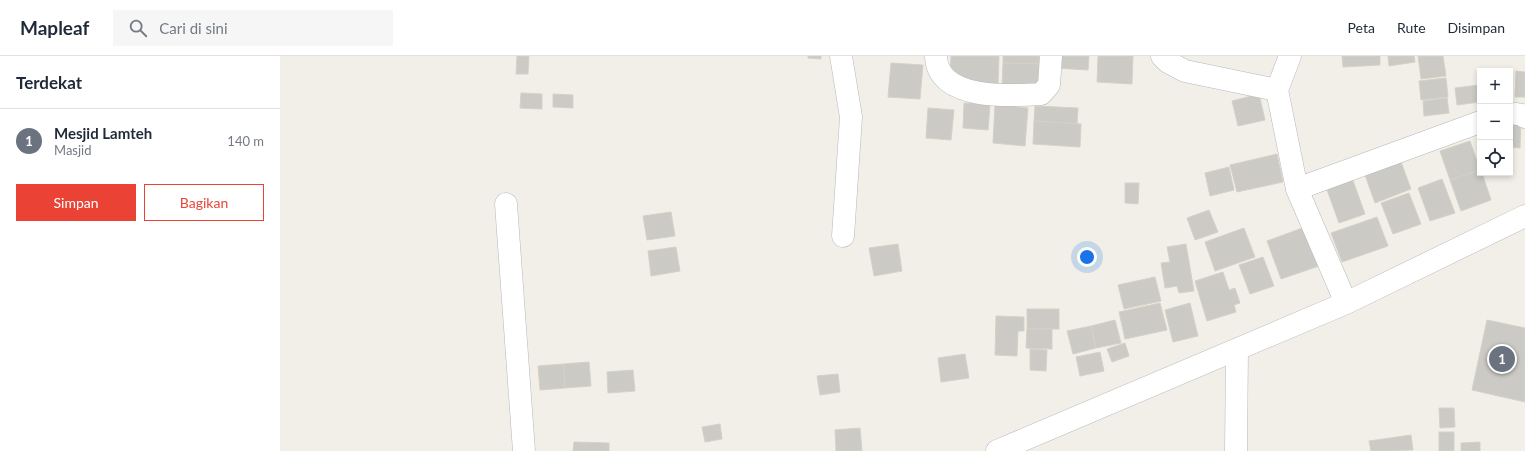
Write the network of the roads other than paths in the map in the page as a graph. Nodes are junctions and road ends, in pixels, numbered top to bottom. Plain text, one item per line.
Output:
1 (841, 56) edge
2 (936, 56) edge
3 (1051, 56) edge
4 (1162, 56) edge
5 (1290, 56) edge
6 (1277, 90) junction
7 (1513, 113) edge
8 (1525, 117) edge
9 (1477, 123) edge
10 (1297, 189) junction
11 (506, 204) dead end
12 (1525, 216) edge
13 (843, 236) dead end
14 (1346, 303) junction
15 (1237, 350) junction
16 (524, 451) edge
17 (997, 451) edge
18 (1236, 451) edge

1 - 13 street
2 - 3 street
4 - 6 street
5 - 6 street
6 - 10 street
7 - 8 street
9 - 10 street
10 - 14 street
11 - 16 street
12 - 14 street
14 - 15 street
15 - 17 street
15 - 18 street

